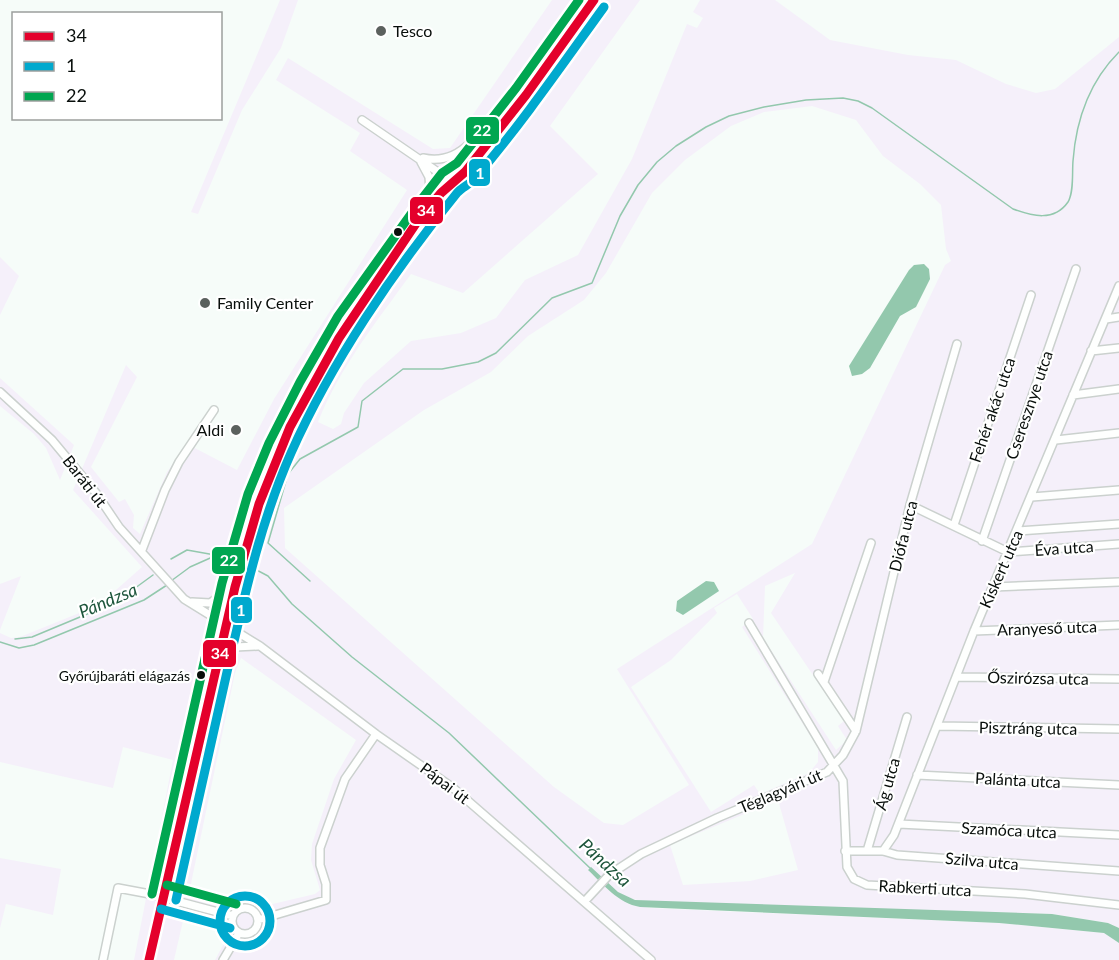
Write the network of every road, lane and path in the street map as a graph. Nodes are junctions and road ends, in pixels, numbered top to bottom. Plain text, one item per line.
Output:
1 (581, 0) edge
2 (594, 0) edge
3 (362, 120) dead end
4 (482, 132) junction
5 (418, 157) junction
6 (451, 181) junction
7 (431, 207) junction
8 (1076, 269) dead end
9 (1119, 287) edge
10 (1031, 295) dead end
11 (1119, 317) edge
12 (1106, 319) junction
13 (957, 344) dead end
14 (1119, 348) edge
15 (1091, 351) junction
16 (1119, 389) edge
17 (0, 392) edge
18 (1073, 395) junction
19 (214, 410) dead end
20 (1119, 433) edge
21 (1056, 440) junction
22 (1119, 490) edge
23 (1032, 497) junction
24 (910, 505) junction
25 (1119, 524) edge
26 (954, 525) junction
27 (1018, 531) junction
28 (982, 541) junction
29 (871, 543) dead end
30 (1119, 544) edge
31 (142, 550) junction
32 (1008, 552) junction
33 (1119, 582) edge
34 (234, 583) junction
35 (993, 587) junction
36 (184, 599) junction
37 (749, 623) dead end
38 (224, 625) junction
39 (1119, 626) edge
40 (974, 631) junction
41 (260, 646) junction
42 (217, 660) junction
43 (818, 674) dead end
44 (957, 677) junction
45 (1119, 679) edge
46 (824, 682) junction
47 (907, 717) dead end
48 (937, 726) junction
49 (1119, 729) edge
50 (856, 731) junction
51 (376, 734) junction
52 (835, 766) junction
53 (917, 775) junction
54 (1119, 785) edge
55 (899, 824) junction
56 (1119, 835) edge
57 (867, 851) junction
58 (883, 851) junction
59 (845, 852) junction
60 (1119, 871) edge
61 (164, 897) junction
62 (585, 901) junction
63 (1119, 905) edge
64 (233, 916) junction
65 (258, 920) junction
66 (239, 933) junction
67 (103, 960) edge
68 (149, 960) edge
69 (223, 960) edge
70 (651, 960) edge

1 - 4 main road
2 - 6 main road
3 - 5 street
4 - 5 street
4 - 6 main road
5 - 6 street
5 - 7 street
6 - 7 main road
7 - 34 main road
8 - 28 street, Cseresznye utca
9 - 12 street, Kiskert utca
10 - 26 street, Fehér akác utca
11 - 12 street
12 - 15 street, Kiskert utca
13 - 24 street, Diófa utca
14 - 15 street
15 - 18 street, Kiskert utca
16 - 18 street
17 - 31 street, Baráti út
18 - 21 street, Kiskert utca
19 - 31 street
20 - 21 street
21 - 23 street, Kiskert utca
22 - 23 street
23 - 27 street, Kiskert utca
24 - 26 street
24 - 50 street, Diófa utca
25 - 27 street
26 - 28 street
27 - 32 street, Kiskert utca
28 - 32 street
29 - 46 street
30 - 32 street, Éva utca
31 - 36 street, Baráti út
32 - 35 street, Kiskert utca
33 - 35 street
34 - 36 street
34 - 38 main road
35 - 40 street, Kiskert utca
36 - 38 street, Pápai út
37 - 52 street, Téglagyári út
38 - 41 street, Pápai út
38 - 42 main road
39 - 40 street, Aranyeső utca
40 - 44 street, Kiskert utca
41 - 42 street
41 - 51 street, Pápai út
42 - 61 main road
43 - 46 street
44 - 45 street, Őszirózsa utca
44 - 48 street, Kiskert utca
46 - 50 street
47 - 57 street, Ág utca
48 - 49 street, Pisztráng utca
48 - 53 street, Kiskert utca
50 - 52 street
51 - 62 street, Pápai út
51 - 65 street
52 - 59 street, Rabkerti utca
52 - 62 street, Téglagyári út
53 - 54 street, Palánta utca
53 - 55 street, Kiskert utca
55 - 56 street, Szamóca utca
55 - 58 street, Kiskert utca
57 - 58 street, Szilva utca
57 - 59 street, Szilva utca
58 - 60 street, Szilva utca
59 - 63 street, Rabkerti utca
61 - 64 street
61 - 67 street
61 - 68 main road
62 - 70 street, Pápai út
64 - 65 street
64 - 66 street
65 - 66 street
66 - 69 street

